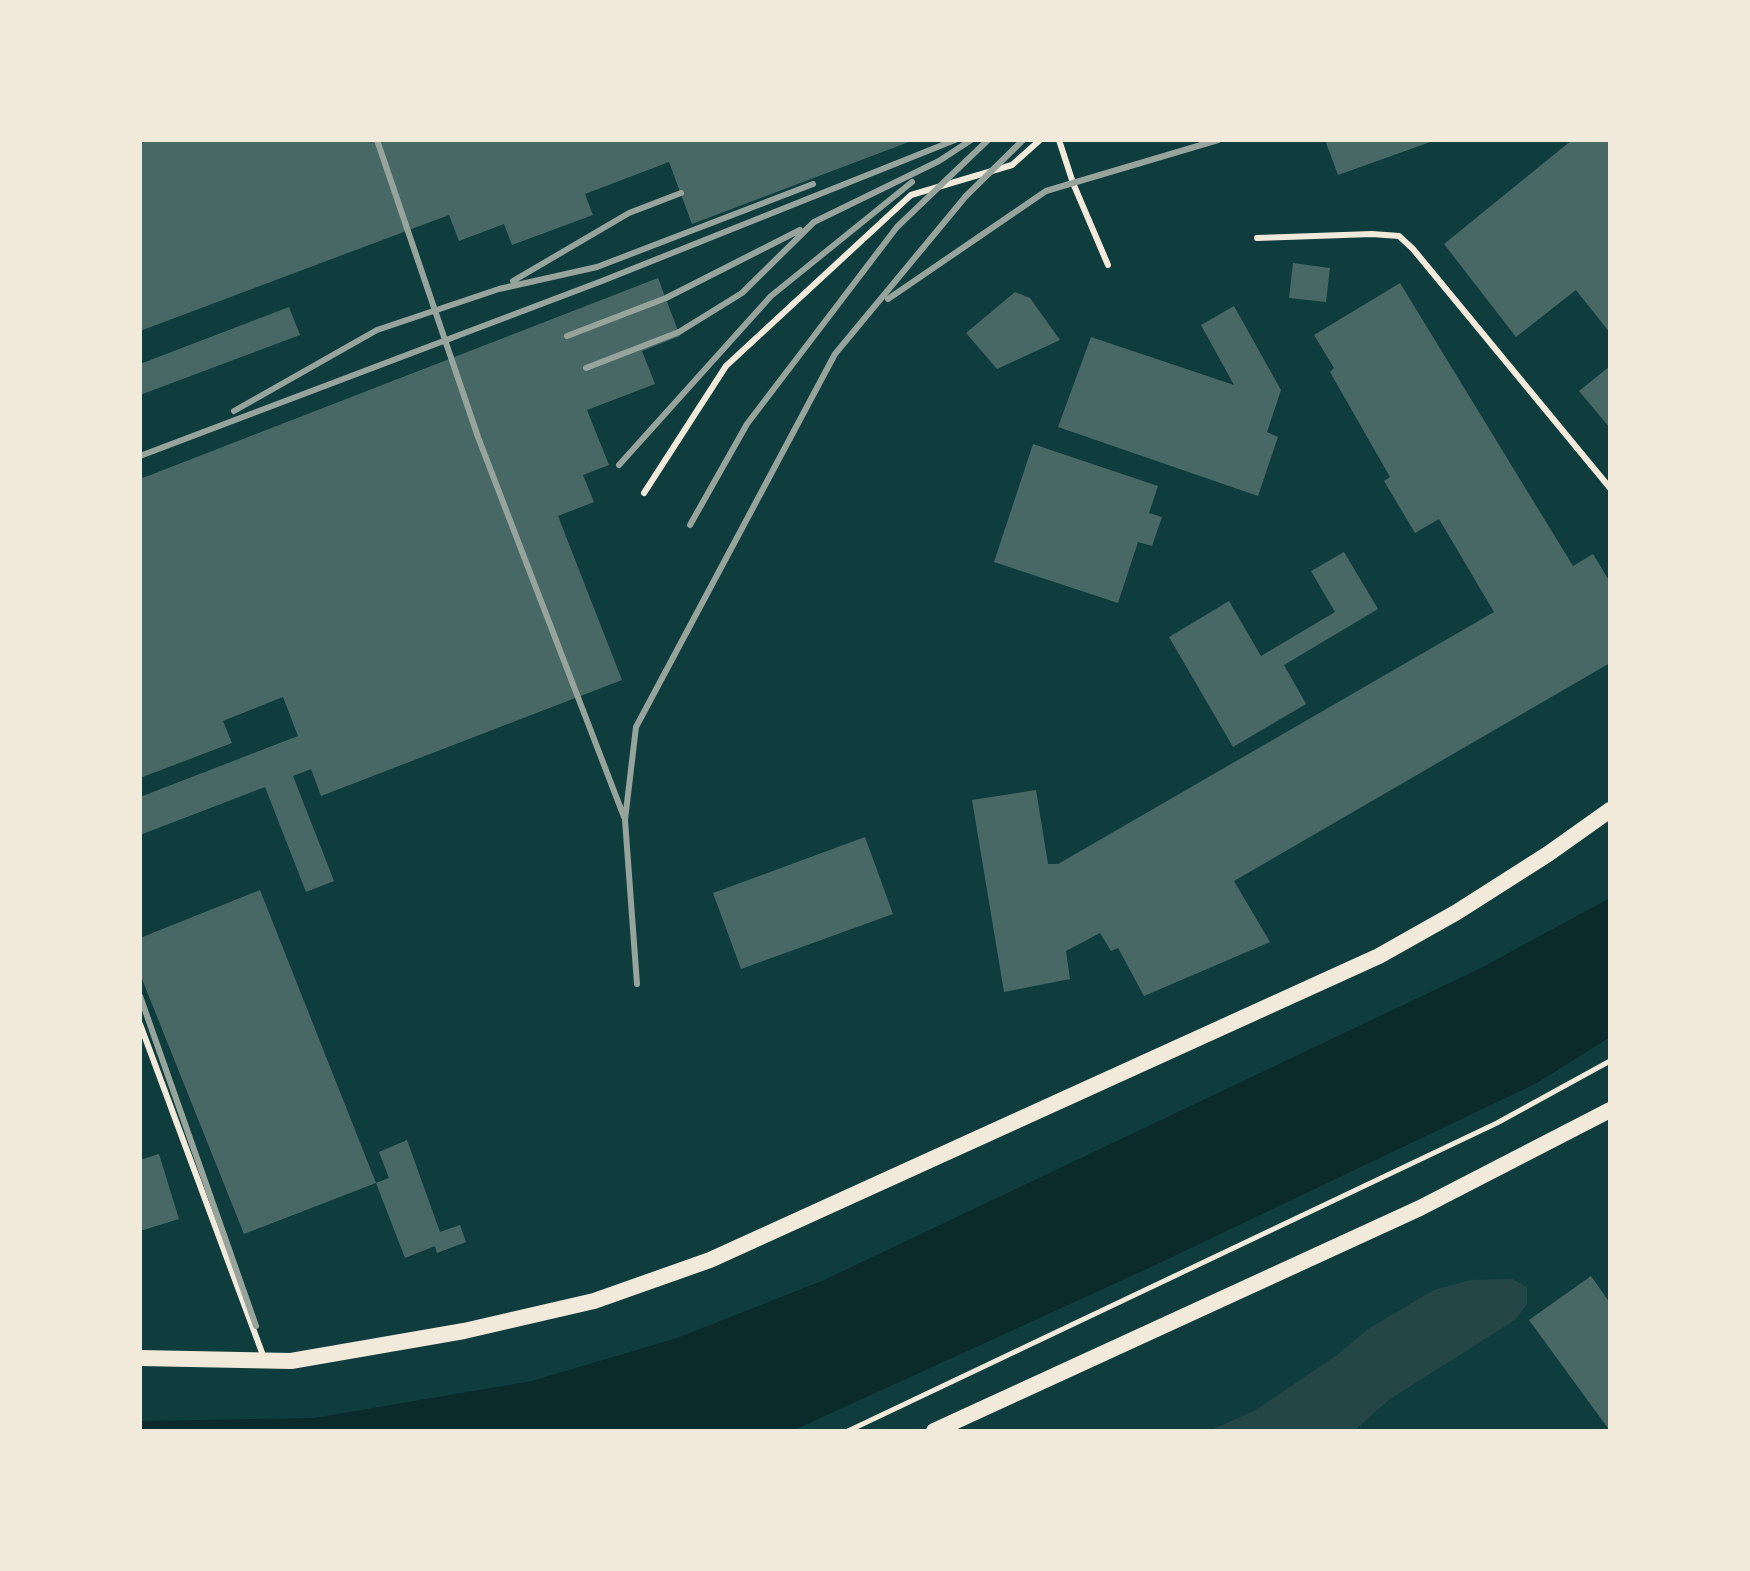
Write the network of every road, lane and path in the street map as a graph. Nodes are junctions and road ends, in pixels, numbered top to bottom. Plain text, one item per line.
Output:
1 (1040, 140) edge
2 (1059, 140) edge
3 (1257, 238) dead end
4 (1108, 265) dead end
5 (1610, 488) edge
6 (644, 493) dead end
7 (1610, 810) edge
8 (140, 1024) edge
9 (1610, 1061) edge
10 (1610, 1110) edge
11 (140, 1358) edge
12 (266, 1361) junction
13 (848, 1431) edge
14 (934, 1431) edge

1 - 6 lane
2 - 4 lane
3 - 5 lane
7 - 12 main road
8 - 12 lane
9 - 13 path
10 - 14 main road
11 - 12 main road

